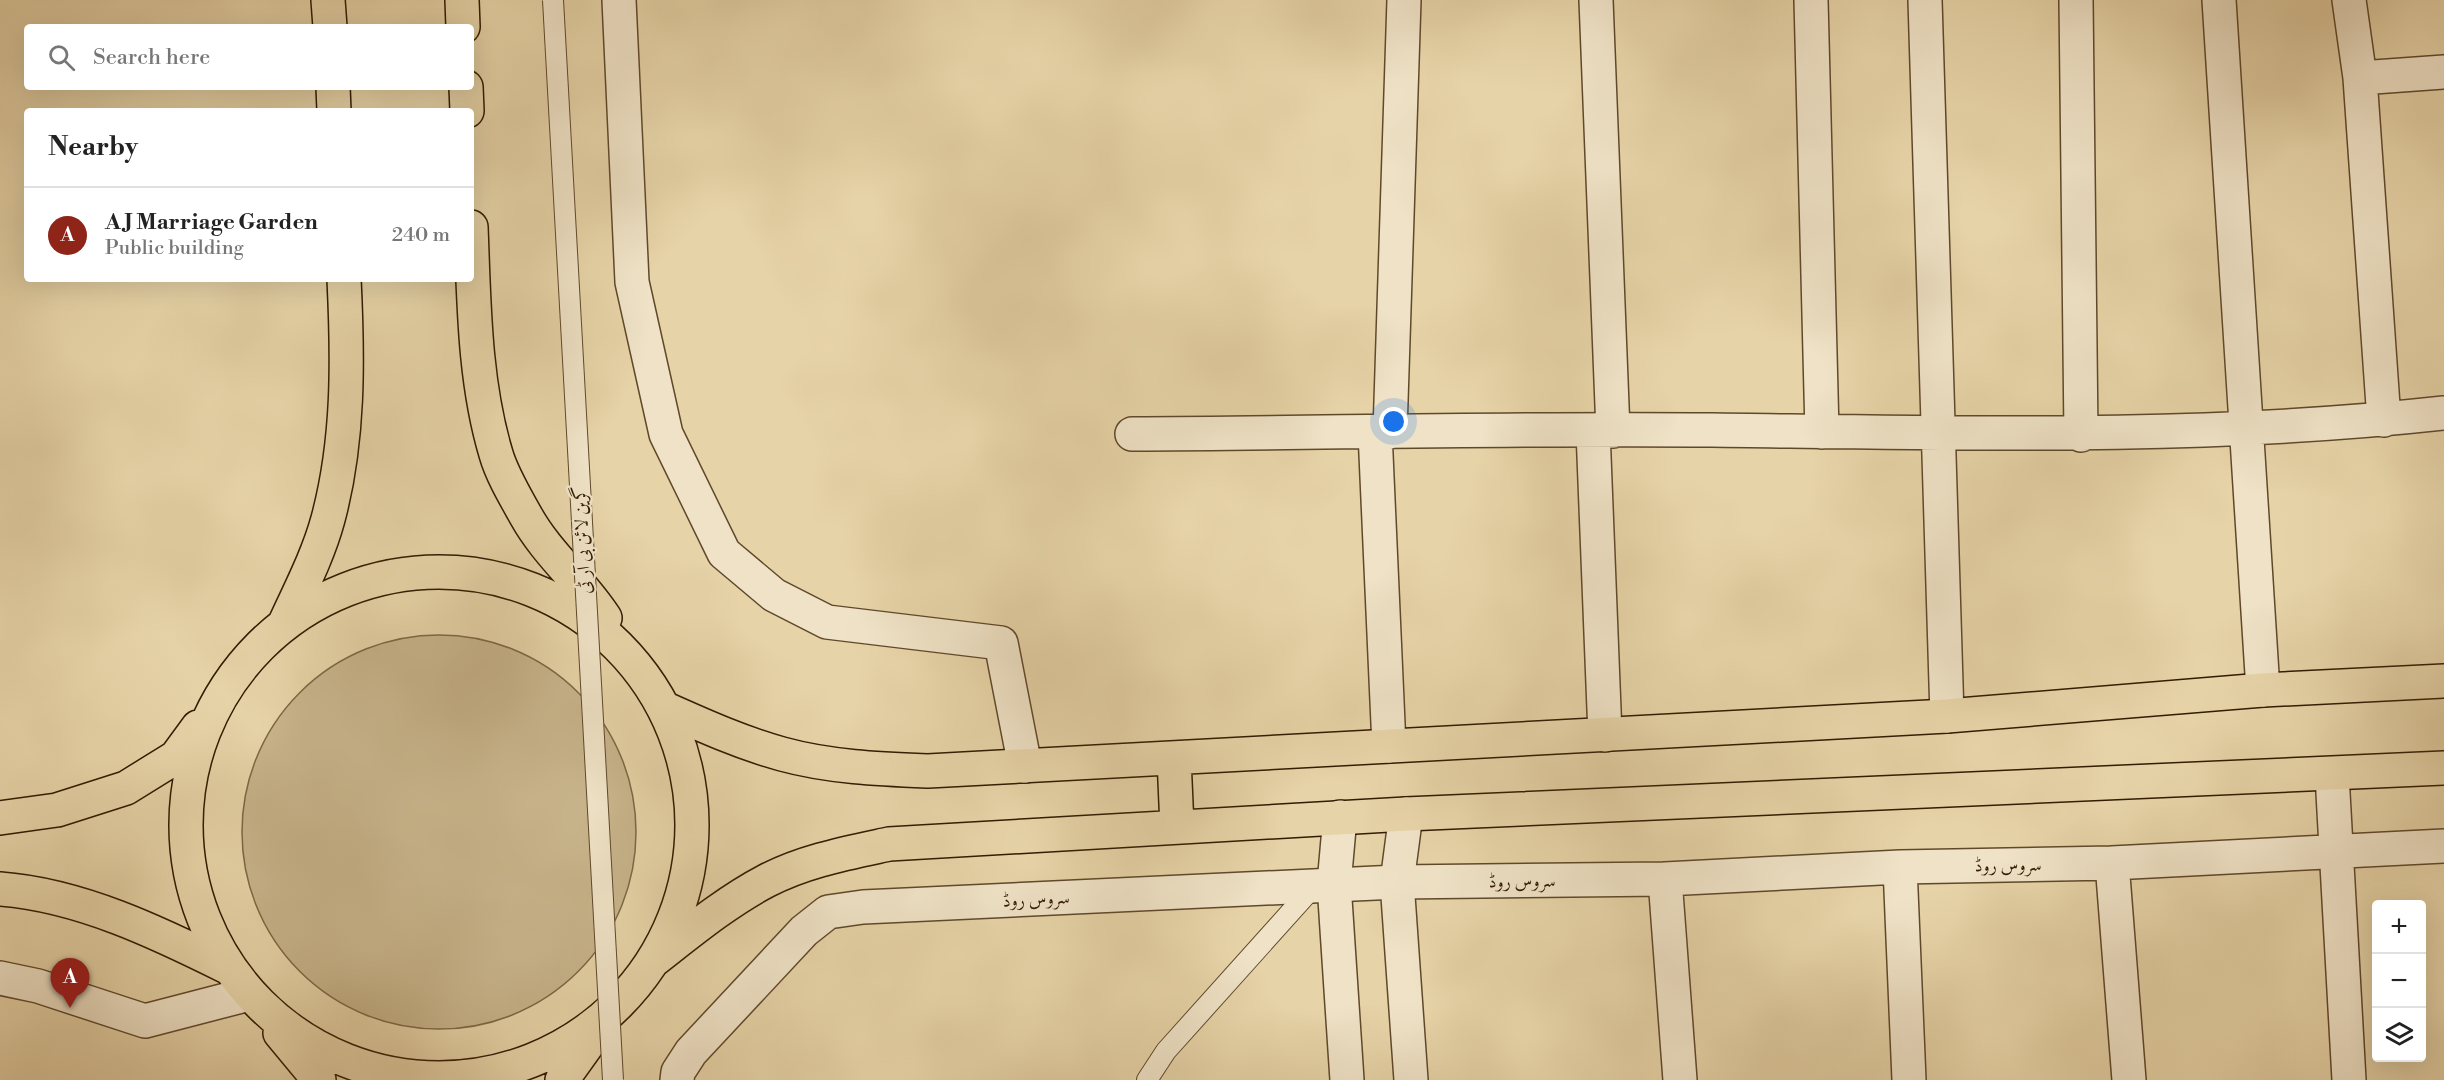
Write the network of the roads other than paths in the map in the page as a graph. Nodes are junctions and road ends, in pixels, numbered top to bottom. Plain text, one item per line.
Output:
1 (328, 0) edge
2 (462, 0) edge
3 (553, 0) edge
4 (619, 0) edge
5 (1404, 0) edge
6 (1596, 0) edge
7 (1812, 0) edge
8 (1925, 0) edge
9 (2076, 0) edge
10 (2219, 0) edge
11 (2349, 0) edge
12 (330, 24) edge
13 (464, 24) edge
14 (2444, 72) edge
15 (2360, 78) junction
16 (333, 90) edge
17 (466, 90) edge
18 (334, 108) edge
19 (467, 108) edge
20 (344, 282) edge
21 (473, 282) edge
22 (2444, 413) edge
23 (2384, 420) junction
24 (2246, 427) junction
25 (1603, 431) junction
26 (1383, 432) junction
27 (1822, 432) junction
28 (1132, 434) dead end
29 (1938, 435) junction
30 (2081, 435) junction
31 (284, 625) junction
32 (632, 659) junction
33 (2444, 681) edge
34 (2263, 690) junction
35 (220, 695) junction
36 (666, 709) junction
37 (1947, 716) junction
38 (1605, 735) junction
39 (1389, 746) junction
40 (1174, 758) junction
41 (1025, 766) junction
42 (2444, 768) edge
43 (2332, 775) junction
44 (1406, 814) junction
45 (0, 818) edge
46 (1340, 818) junction
47 (1177, 827) junction
48 (2444, 846) edge
49 (2337, 851) junction
50 (2112, 863) junction
51 (1900, 867) junction
52 (1665, 879) junction
53 (1397, 882) junction
54 (1324, 885) junction
55 (0, 889) edge
56 (654, 960) junction
57 (229, 968) junction
58 (0, 978) edge
59 (249, 994) junction
60 (616, 1007) junction
61 (319, 1080) edge
62 (562, 1080) edge
63 (613, 1080) edge
64 (677, 1080) edge
65 (1148, 1080) edge
66 (1347, 1080) edge
67 (1411, 1080) edge
68 (1680, 1080) edge
69 (1909, 1080) edge
70 (2129, 1080) edge
71 (2349, 1080) edge

1 - 12 main road
2 - 13 main road
3 - 63 lane, گرین لائن بی آر ٹی, bridge
4 - 41 street
5 - 26 street
6 - 25 street
7 - 27 street
8 - 29 street
9 - 30 street
10 - 24 street
11 - 15 street
14 - 15 street
15 - 23 street
16 - 18 main road
17 - 19 main road
20 - 31 main road
21 - 32 main road
22 - 23 street
23 - 24 street
24 - 30 street
24 - 34 street
25 - 26 street
25 - 27 street
25 - 38 street
26 - 28 street
26 - 39 street
27 - 29 street
29 - 30 street
29 - 37 street
31 - 32 main road
31 - 35 main road
32 - 36 main road
33 - 34 main road
34 - 37 main road
35 - 45 main road
35 - 57 main road
36 - 41 main road
36 - 56 main road
37 - 38 main road
38 - 39 main road
39 - 40 main road
40 - 41 main road
40 - 47 main road
42 - 43 main road
43 - 44 main road
43 - 49 street
44 - 46 main road
44 - 53 street
46 - 47 main road
46 - 54 street
47 - 56 main road
48 - 49 street, سروس روڈ
49 - 50 street, سروس روڈ
49 - 71 street
50 - 51 street, سروس روڈ
50 - 70 street
51 - 52 street, سروس روڈ
51 - 69 street
52 - 53 street, سروس روڈ
52 - 68 street
53 - 54 street, سروس روڈ
53 - 67 street
54 - 64 street, سروس روڈ
54 - 65 lane
54 - 66 street
55 - 57 main road
56 - 60 main road
57 - 59 main road
58 - 59 street
59 - 60 main road
59 - 61 main road
60 - 62 main road

